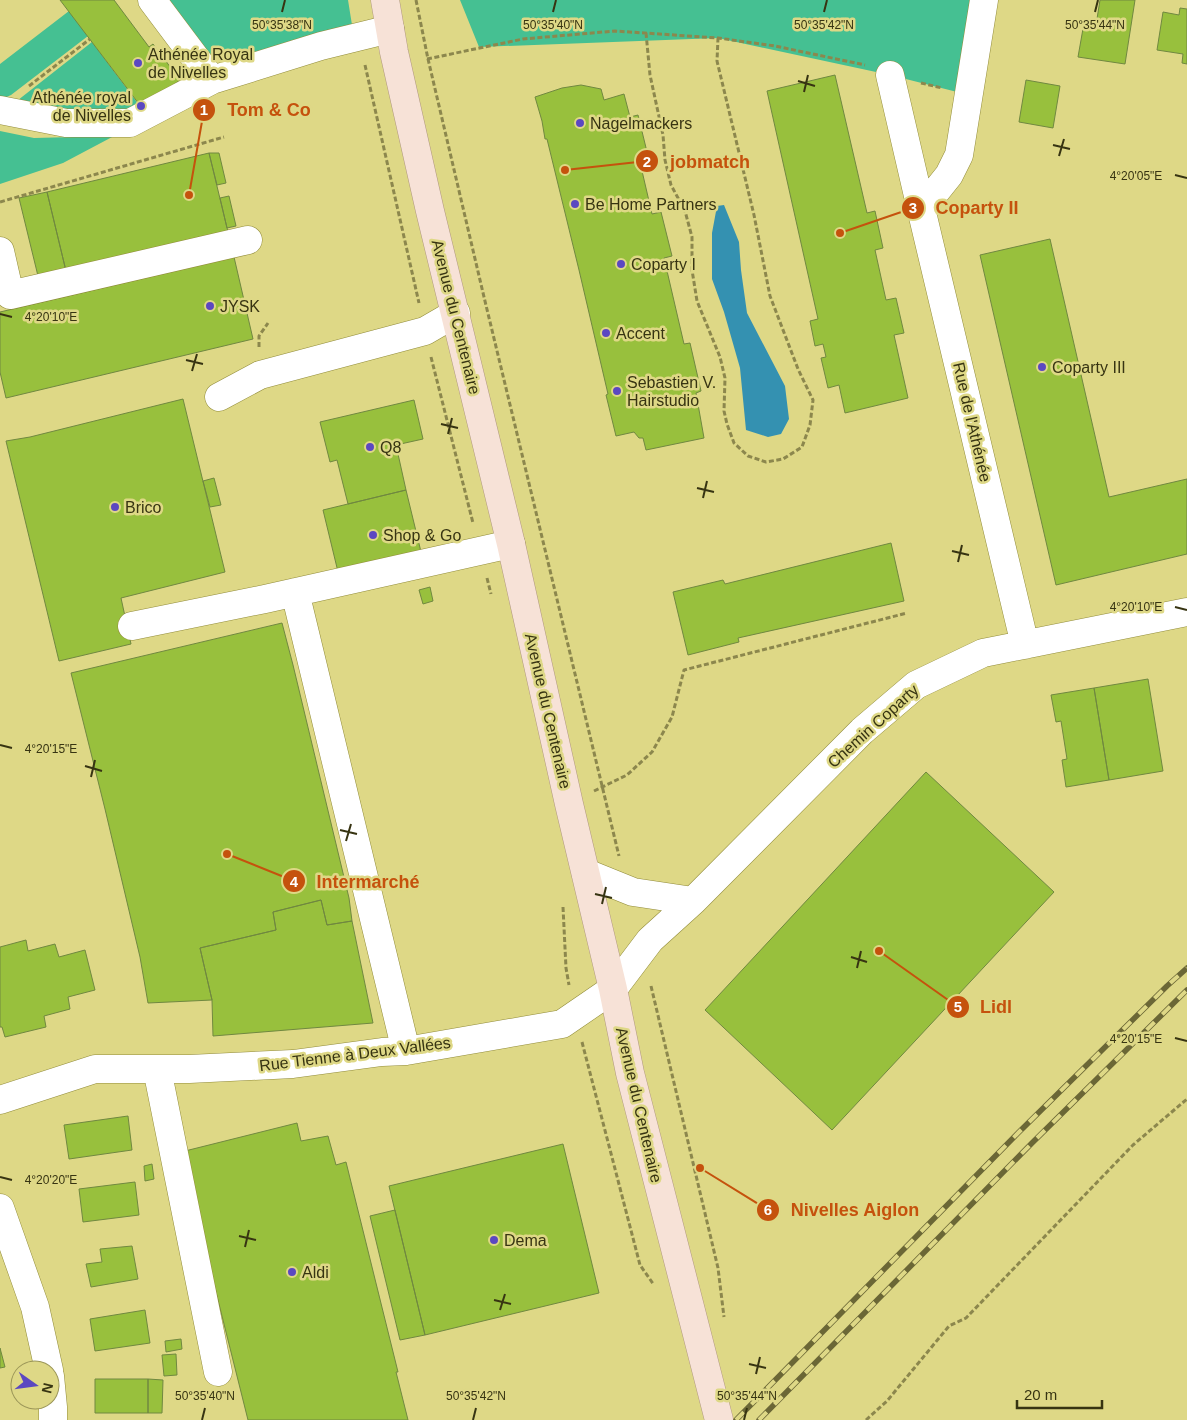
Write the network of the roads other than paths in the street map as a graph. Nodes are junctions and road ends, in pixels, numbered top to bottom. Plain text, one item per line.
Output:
1 (152, 0) edge
2 (385, 0) edge
3 (984, 0) edge
4 (390, 29) junction
5 (890, 75) road end
6 (212, 80) junction
7 (0, 110) edge
8 (919, 200) junction
9 (248, 240) dead end
10 (0, 251) edge
11 (456, 313) junction
12 (219, 397) dead end
13 (511, 544) junction
14 (295, 592) junction
15 (1187, 612) edge
16 (132, 626) dead end
17 (1024, 645) junction
18 (586, 873) junction
19 (693, 901) junction
20 (613, 989) junction
21 (406, 1051) junction
22 (157, 1069) junction
23 (0, 1100) edge
24 (0, 1208) edge
25 (47, 1360) edge
26 (218, 1372) dead end
27 (719, 1420) edge

1 - 6 street
2 - 4 main road, Avenue du Centenaire
3 - 8 street
4 - 6 street
4 - 11 main road, Avenue du Centenaire
5 - 8 street, Rue de l'Athénée
6 - 7 street
8 - 17 street, Rue de l'Athénée
9 - 10 street
11 - 12 street
11 - 13 main road, Avenue du Centenaire
13 - 14 street
13 - 18 main road, Avenue du Centenaire
14 - 16 street
14 - 21 street
15 - 17 street, Chemin Coparty
17 - 19 street, Chemin Coparty
18 - 19 street
18 - 20 main road, Avenue du Centenaire
19 - 20 street, Chemin Coparty
20 - 21 street, Rue Tienne à Deux Vallées
20 - 27 main road, Avenue du Centenaire
21 - 22 street, Rue Tienne à Deux Vallées
22 - 23 street, Rue Tienne à Deux Vallées
22 - 26 street
24 - 25 street

